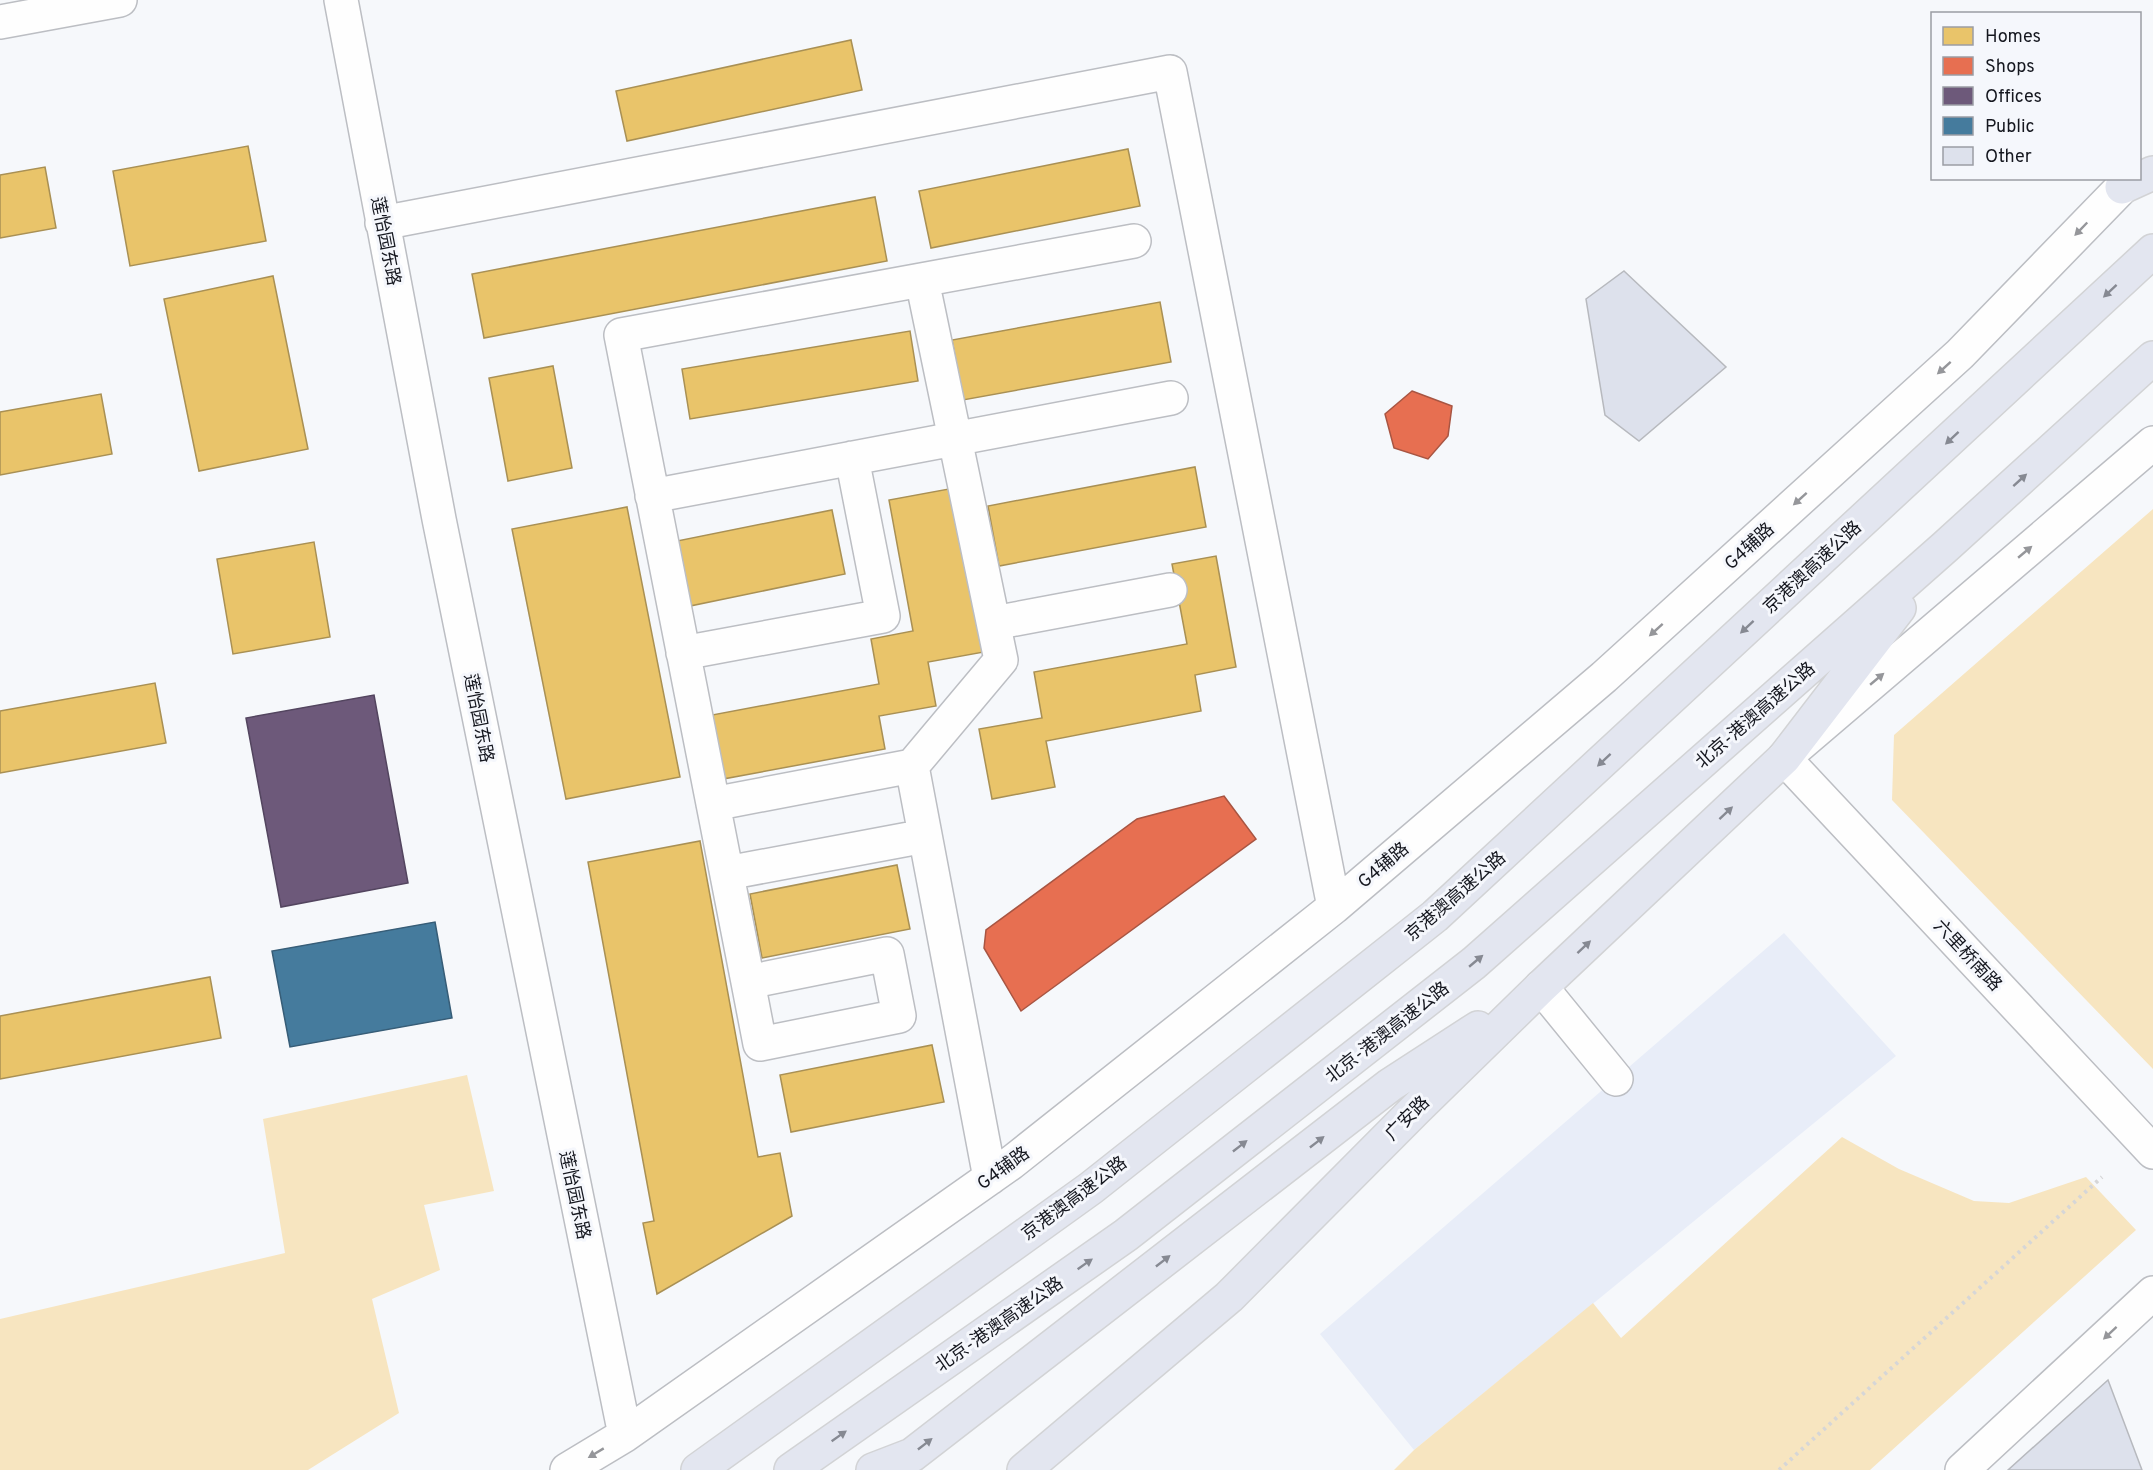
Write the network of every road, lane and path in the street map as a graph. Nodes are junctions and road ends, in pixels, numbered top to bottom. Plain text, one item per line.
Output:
1 (120, 0) edge
2 (341, 0) edge
3 (0, 22) edge
4 (2153, 158) edge
5 (2141, 169) edge
6 (2130, 180) edge
7 (382, 223) junction
8 (1134, 240) dead end
9 (2153, 251) edge
10 (922, 280) junction
11 (2153, 358) edge
12 (1172, 398) dead end
13 (955, 439) junction
14 (2153, 443) edge
15 (852, 458) junction
16 (652, 496) junction
17 (1945, 547) junction
18 (1170, 590) dead end
19 (994, 623) junction
20 (683, 653) junction
21 (1784, 758) junction
22 (912, 766) junction
23 (713, 804) junction
24 (925, 836) junction
25 (727, 873) junction
26 (1334, 907) junction
27 (748, 982) junction
28 (1541, 987) junction
29 (1616, 1079) dead end
30 (2149, 1140) edge
31 (2102, 1177) dead end
32 (990, 1178) junction
33 (2153, 1293) edge
34 (625, 1435) junction
35 (567, 1470) edge
36 (698, 1470) edge
37 (791, 1470) edge
38 (873, 1470) edge
39 (1024, 1470) edge
40 (1779, 1470) edge
41 (1962, 1470) edge

1 - 3 street
2 - 7 street, 莲怡园东路
4 - 5 street, G4辅路
6 -> 26 street, G4辅路
7 - 26 street
7 - 34 street, 莲怡园东路
8 - 10 street
9 -> 36 highway, 京港澳高速公路
10 - 13 street
10 - 16 street
17 -> 11 highway
12 - 13 street
13 - 15 street
13 - 19 street
21 -> 14 street
15 - 16 street
15 - 20 street
16 - 20 street
17 - 21 highway, 广安路
37 -> 17 highway, 北京-港澳高速公路
18 - 19 street
19 - 22 street
20 - 23 street
28 -> 21 highway, 广安路
21 - 30 street, 六里桥南路
22 - 23 street
22 - 24 street
23 - 25 street
24 - 25 street
24 - 32 street
25 - 27 street
26 - 32 street, G4辅路
27 - 27 street
28 - 29 street
38 -> 28 highway
28 - 39 highway, 广安路
31 - 40 path
32 - 34 street, G4辅路
33 -> 41 street
34 -> 35 street, G4辅路

